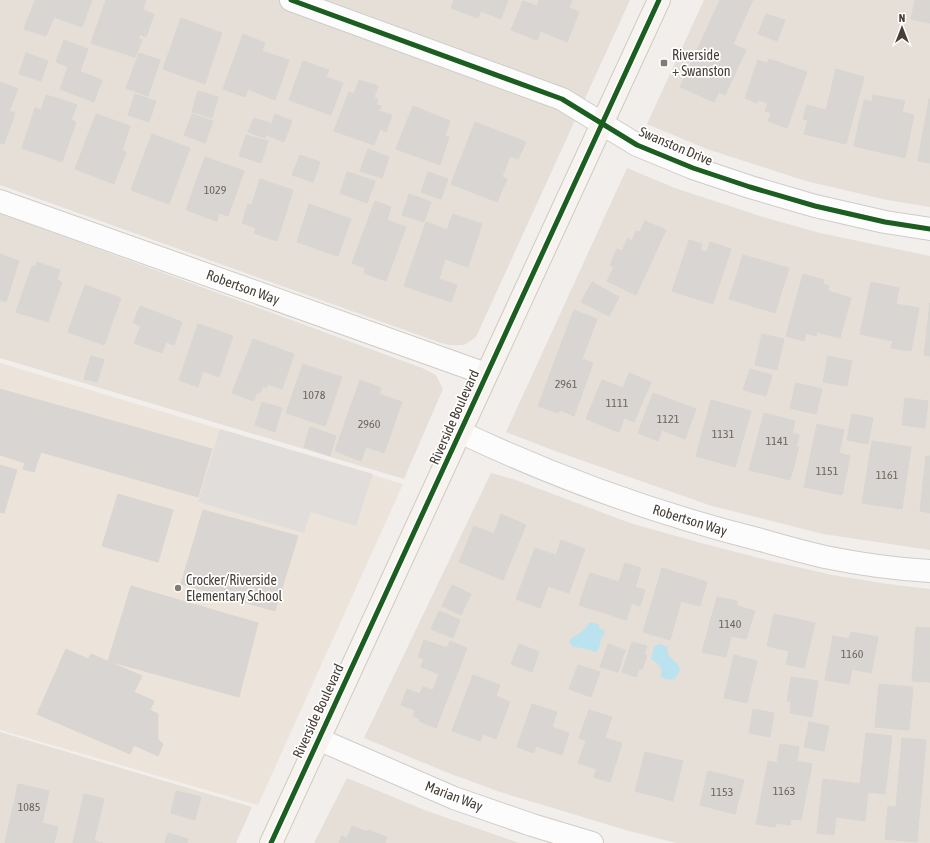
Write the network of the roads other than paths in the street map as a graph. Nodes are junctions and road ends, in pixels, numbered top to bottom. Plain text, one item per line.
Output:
1 (291, 0) edge
2 (659, 0) edge
3 (602, 123) junction
4 (0, 201) edge
5 (930, 229) edge
6 (486, 374) junction
7 (460, 432) junction
8 (930, 571) edge
9 (318, 739) junction
10 (270, 843) edge
11 (592, 843) edge

1 - 3 street, Swanston Drive
2 - 3 main road, Riverside Boulevard
3 - 5 street, Swanston Drive
3 - 6 main road, Riverside Boulevard
4 - 6 street, Robertson Way
6 - 7 main road, Riverside Boulevard
7 - 8 street, Robertson Way
7 - 9 main road, Riverside Boulevard
9 - 10 main road, Riverside Boulevard
9 - 11 street, Marian Way

